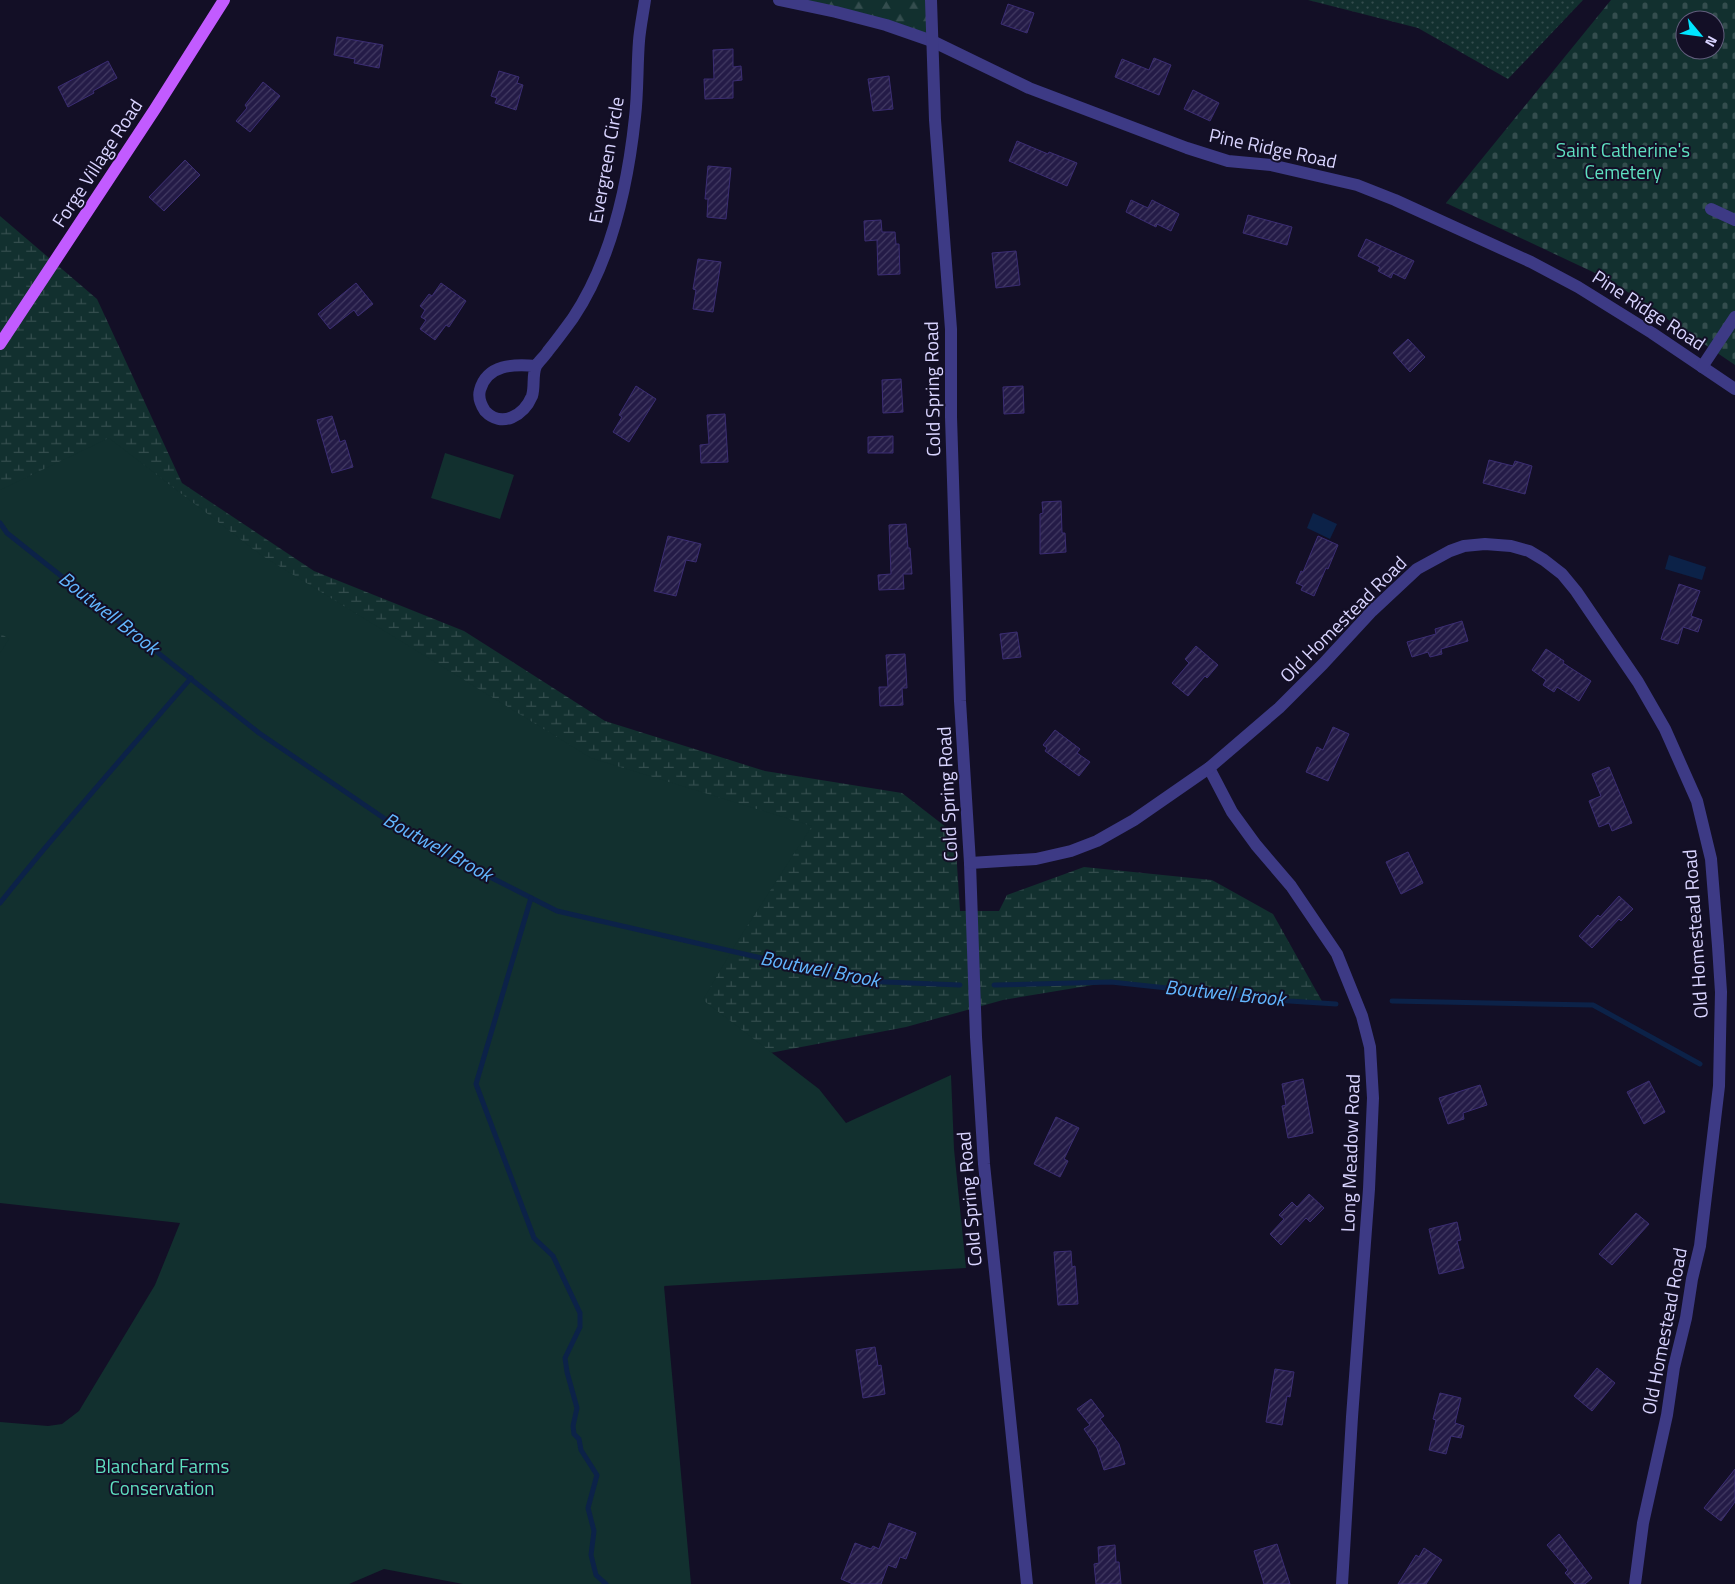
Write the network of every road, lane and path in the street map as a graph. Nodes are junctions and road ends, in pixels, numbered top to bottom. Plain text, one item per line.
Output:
1 (224, 0) edge
2 (645, 0) edge
3 (779, 0) edge
4 (931, 0) edge
5 (932, 41) junction
6 (1711, 209) dead end
7 (1735, 220) edge
8 (1735, 318) edge
9 (0, 344) edge
10 (536, 366) junction
11 (1702, 368) junction
12 (1735, 389) edge
13 (1210, 768) junction
14 (970, 863) junction
15 (1027, 1584) edge
16 (1342, 1584) edge
17 (1635, 1584) edge

1 - 9 main road, Forge Village Road
2 - 10 street, Evergreen Circle
3 - 5 street, Pine Ridge Road
4 - 5 street, Cold Spring Road
5 - 11 street, Pine Ridge Road
5 - 14 street, Cold Spring Road
6 - 7 street
8 - 11 street
10 - 10 street
11 - 12 street, Pine Ridge Road
13 - 14 street, Old Homestead Road
13 - 16 street, Long Meadow Road
13 - 17 street, Old Homestead Road
14 - 15 street, Cold Spring Road

